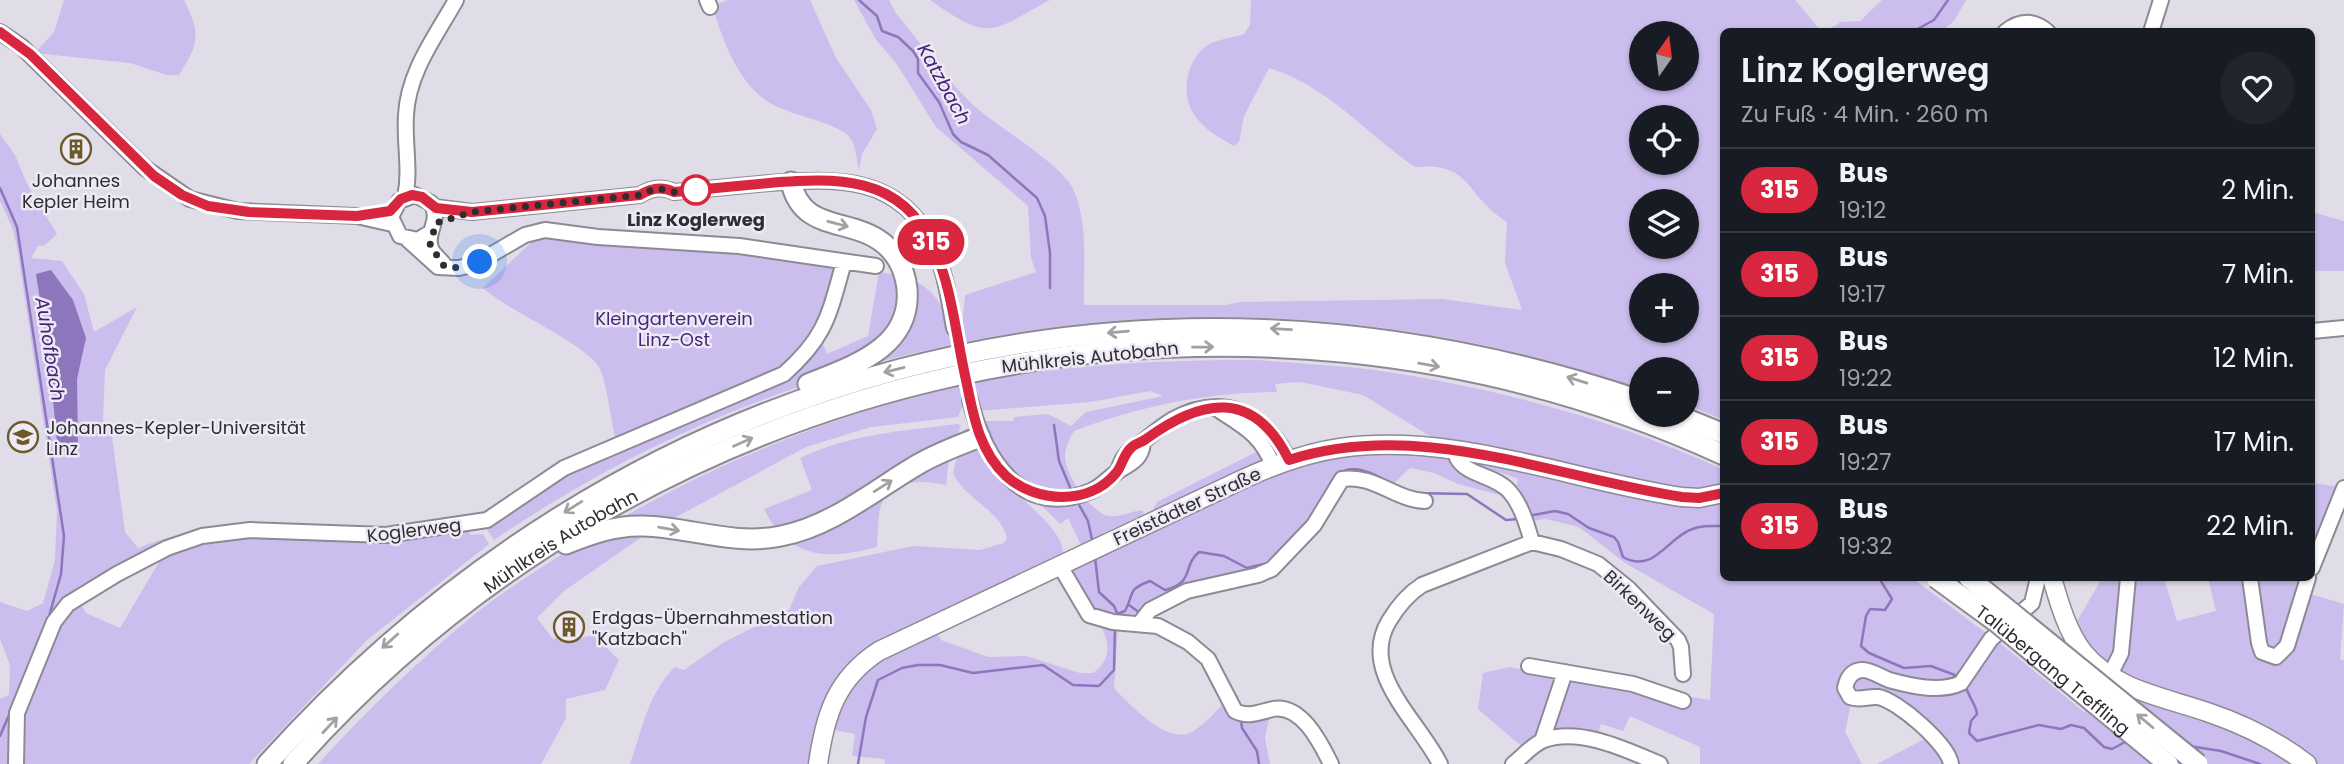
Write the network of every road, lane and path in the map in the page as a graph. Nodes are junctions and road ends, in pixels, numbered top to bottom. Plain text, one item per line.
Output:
1 (456, 0) edge
2 (2161, 0) edge
3 (2014, 28) edge
4 (2042, 28) edge
5 (2152, 28) edge
6 (0, 32) edge
7 (409, 163) junction
8 (791, 182) junction
9 (420, 196) junction
10 (405, 197) junction
11 (434, 207) junction
12 (472, 212) junction
13 (392, 217) junction
14 (434, 228) junction
15 (407, 239) junction
16 (844, 262) junction
17 (444, 266) junction
18 (876, 267) dead end
19 (954, 328) tunnel mouth
20 (2344, 328) edge
21 (2315, 331) edge
22 (1629, 397) edge
23 (970, 400) tunnel mouth
24 (744, 421) junction
25 (1710, 435) edge
26 (980, 437) junction
27 (1458, 451) junction
28 (1281, 463) junction
29 (2344, 488) edge
30 (1720, 494) edge
31 (1425, 501) dead end
32 (1532, 542) junction
33 (532, 555) junction
34 (2315, 560) edge
35 (1060, 566) junction
36 (1940, 581) edge
37 (1973, 581) edge
38 (2037, 581) edge
39 (2053, 581) edge
40 (2128, 581) edge
41 (2250, 581) edge
42 (2307, 581) edge
43 (1143, 617) junction
44 (1528, 666) dead end
45 (1565, 672) junction
46 (1683, 674) dead end
47 (2110, 676) junction
48 (1683, 701) dead end
49 (1542, 741) junction
50 (818, 762) edge
51 (16, 764) edge
52 (267, 764) edge
53 (293, 764) edge
54 (1331, 764) edge
55 (1440, 764) edge
56 (1513, 764) edge
57 (1660, 764) edge
58 (1951, 764) edge
59 (2168, 764) edge
60 (2198, 764) edge
61 (2307, 764) edge

1 - 7 street
2 - 5 street
3 - 4 street
6 - 13 street
7 - 9 street
7 - 10 street
8 - 12 street
8 - 19 street
8 -> 24 highway
9 - 10 street
9 - 11 street
10 - 13 street
11 - 12 street
11 - 14 street
12 - 14 street
13 - 15 street
14 - 15 street
14 - 17 street
15 - 17 street
16 - 17 street
16 - 18 street
16 - 51 street, Koglerweg
20 - 21 street
22 -> 24 highway, Mühlkreis Autobahn
23 - 26 street
24 -> 52 highway, Mühlkreis Autobahn
33 -> 25 highway, Mühlkreis Autobahn
26 - 28 street
33 -> 26 highway
27 - 28 main road, Freistädter Straße
27 - 30 main road, Freistädter Straße
27 - 32 street
28 - 35 main road, Freistädter Straße
29 - 34 street
31 - 43 street
32 - 46 street, Birkenweg
32 - 55 street
53 -> 33 highway, Mühlkreis Autobahn
35 - 43 street
35 - 50 main road, Freistädter Straße
36 - 59 highway, Talübergang Treffling, bridge
60 -> 37 highway, Talübergang Treffling, bridge
38 - 58 street
39 - 47 main road
40 - 47 street
41 - 42 street
43 - 54 street
44 - 45 street
45 - 48 street
45 - 49 street
47 - 61 main road
49 - 56 street
49 - 57 street

